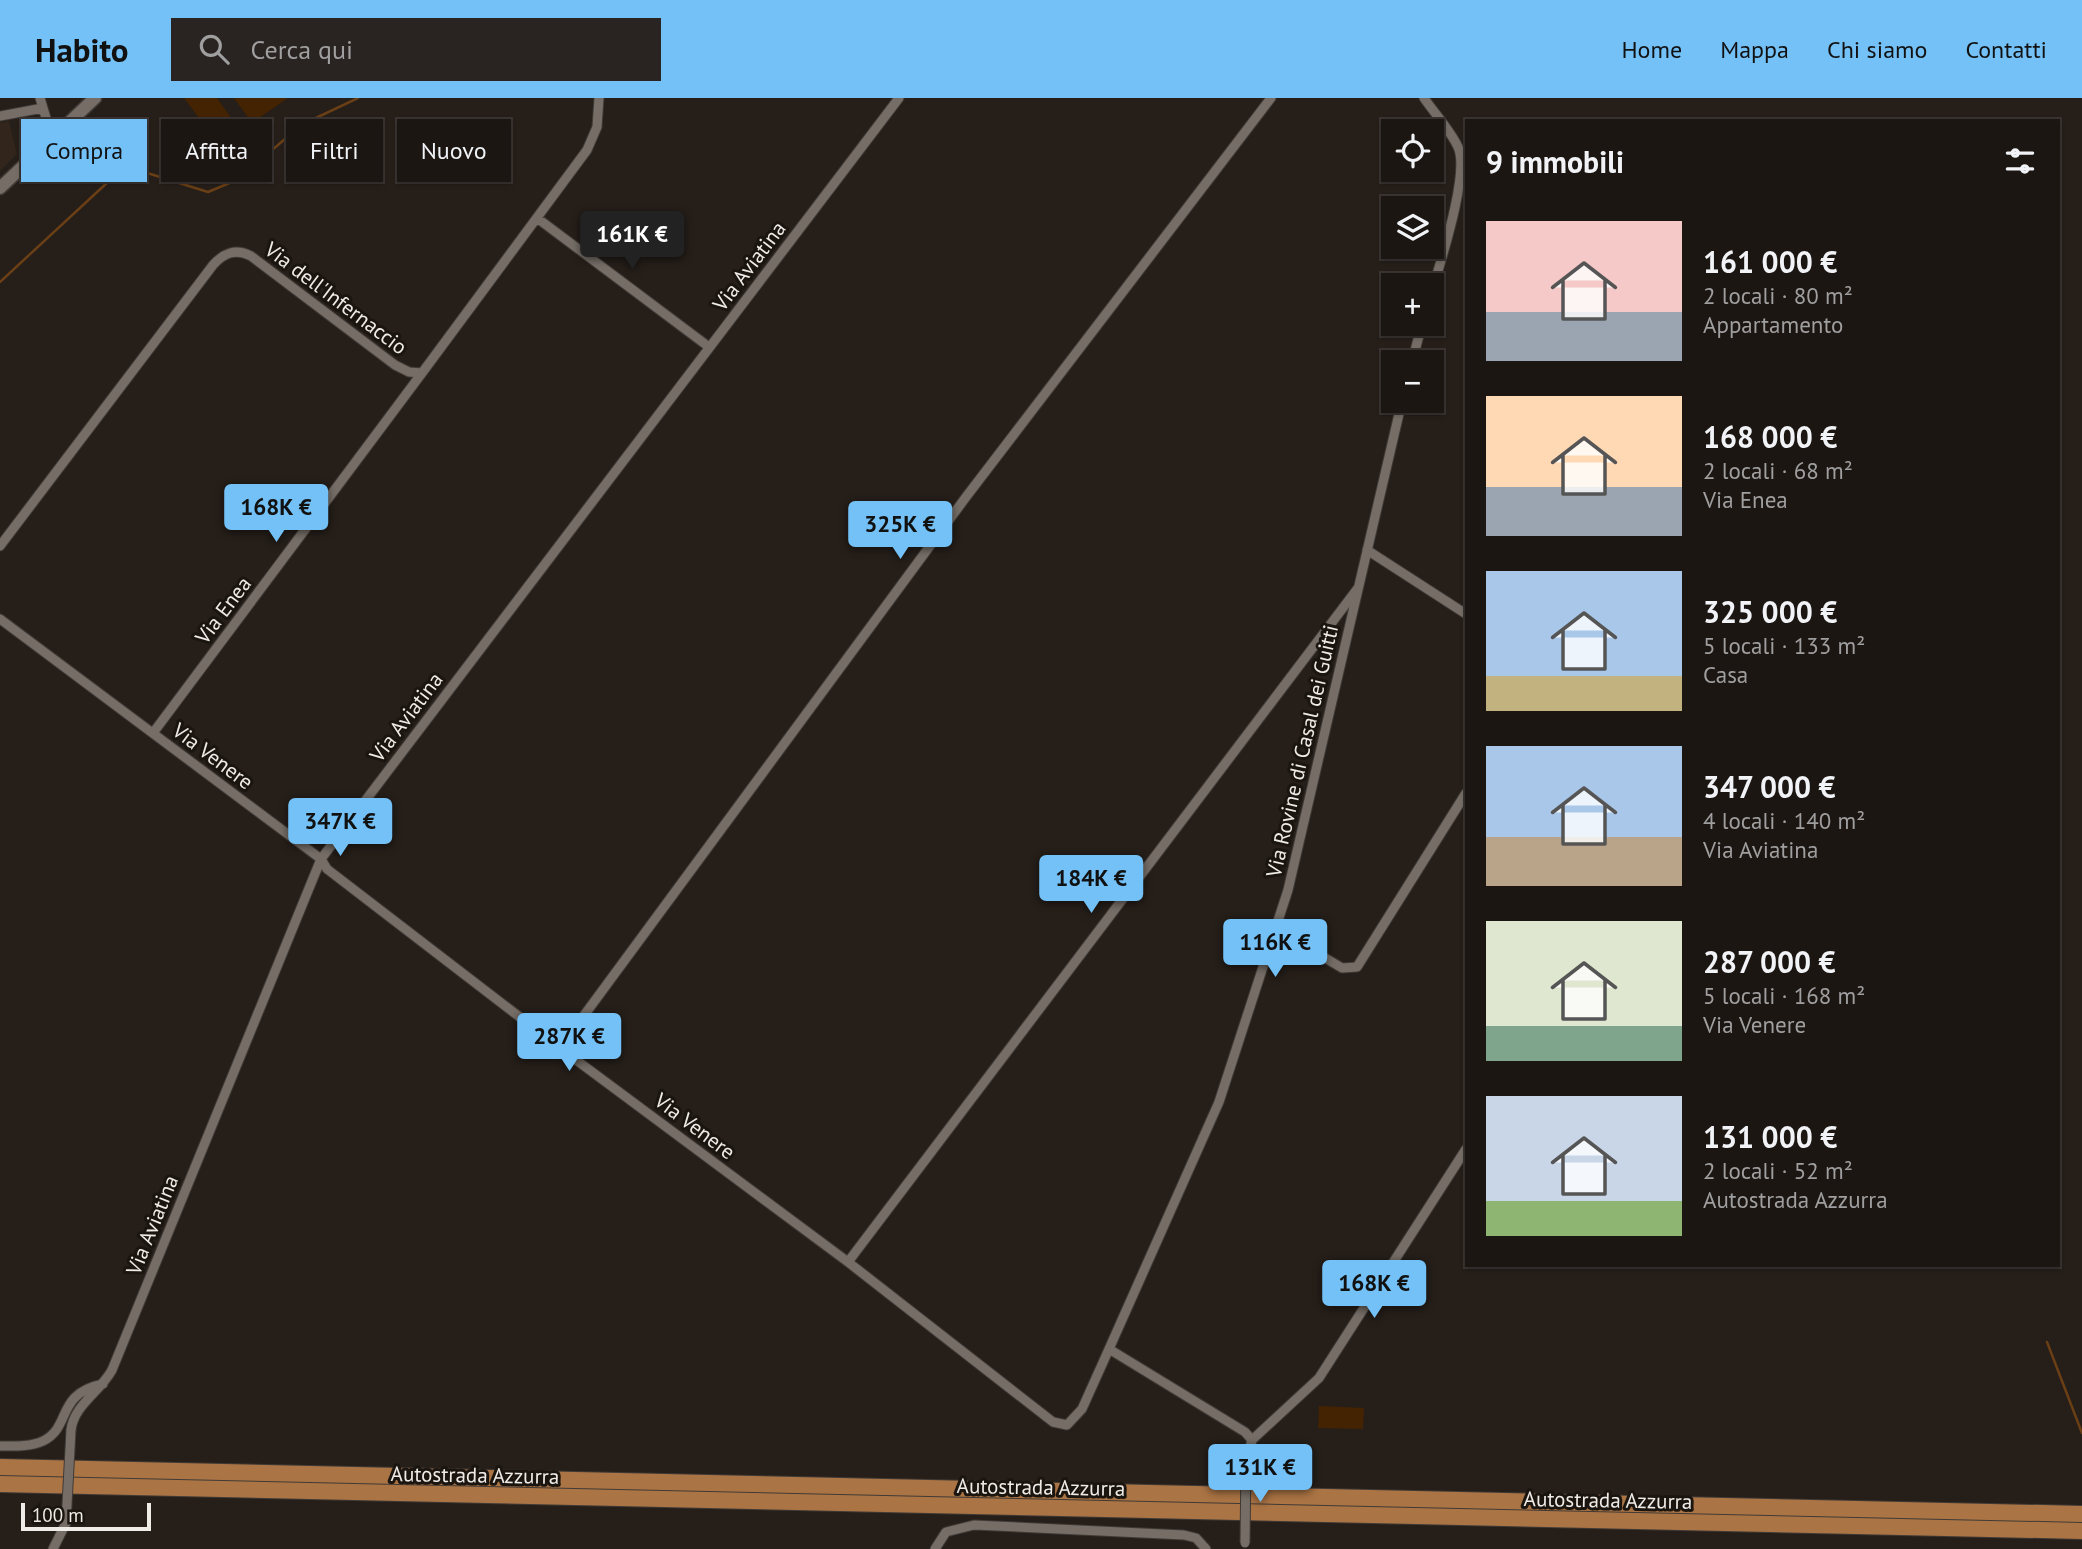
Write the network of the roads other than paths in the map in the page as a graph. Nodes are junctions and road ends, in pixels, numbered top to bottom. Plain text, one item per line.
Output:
1 (95, 98) edge
2 (599, 98) edge
3 (899, 98) edge
4 (1271, 98) edge
5 (1424, 98) edge
6 (42, 103) edge
7 (0, 116) edge
8 (72, 119) edge
9 (1463, 151) edge
10 (21, 168) edge
11 (0, 188) edge
12 (537, 218) junction
13 (1437, 273) edge
14 (709, 347) junction
15 (422, 373) junction
16 (1399, 413) edge
17 (0, 546) edge
18 (1367, 550) junction
19 (1359, 587) junction
20 (1465, 613) edge
21 (0, 619) edge
22 (153, 733) junction
23 (1465, 795) edge
24 (320, 859) junction
25 (1275, 928) junction
26 (561, 1048) junction
27 (1465, 1151) edge
28 (848, 1262) junction
29 (1110, 1349) junction
30 (104, 1383) junction
31 (1252, 1440) junction
32 (0, 1446) edge
33 (0, 1467) edge
34 (0, 1484) edge
35 (2082, 1514) edge
36 (2082, 1531) edge
37 (1245, 1546) edge
38 (53, 1549) edge
39 (935, 1549) edge
40 (1206, 1549) edge

1 - 8 main road
2 - 12 street, Via dell'Infernaccio
3 - 14 street, Via Aviatina
4 - 26 street
5 - 9 street
6 - 7 street
9 - 13 street
10 - 11 main road
12 - 14 street
12 - 15 street, Via dell'Infernaccio
14 - 24 street, Via Aviatina
15 - 17 street, Via dell'Infernaccio
15 - 22 street, Via Enea
16 - 18 street, Via Rovine di Casal dei Guitti
18 - 19 street, Via Rovine di Casal dei Guitti
18 - 20 street
19 - 25 street, Via Rovine di Casal dei Guitti
19 - 28 street
21 - 22 street, Via Venere
22 - 24 street, Via Venere
23 - 25 street
24 - 26 street, Via Venere
24 - 30 street, Via Aviatina
25 - 29 street, Via Rovine di Casal dei Guitti
26 - 28 street, Via Venere
27 - 31 street
28 - 29 street, Via Venere
29 - 31 street
30 - 32 street
30 - 38 street, Via Aviatina, bridge
31 - 37 street, bridge
33 - 35 highway, Autostrada Azzurra
34 - 36 highway, Autostrada Azzurra
39 - 40 street

